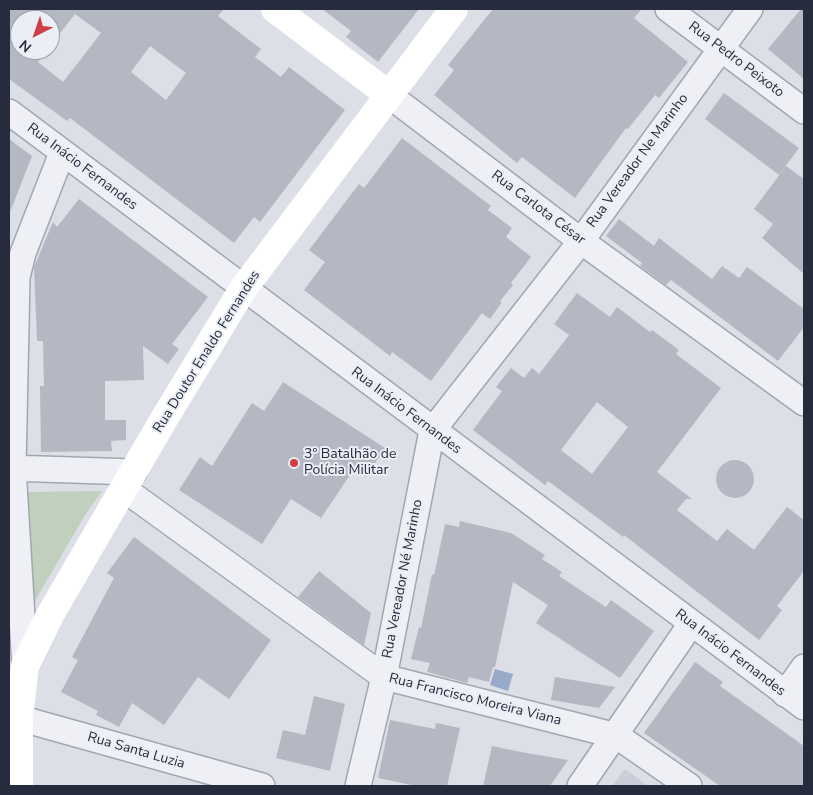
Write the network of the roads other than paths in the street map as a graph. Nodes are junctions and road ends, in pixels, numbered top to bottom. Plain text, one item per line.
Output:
1 (275, 9) edge
2 (454, 9) edge
3 (668, 9) edge
4 (750, 9) edge
5 (722, 47) junction
6 (388, 95) junction
7 (804, 111) edge
8 (9, 112) edge
9 (62, 152) junction
10 (581, 241) junction
11 (13, 277) edge
12 (243, 289) junction
13 (804, 403) edge
14 (432, 431) junction
15 (11, 468) edge
16 (129, 481) junction
17 (691, 624) junction
18 (25, 666) junction
19 (804, 667) edge
20 (384, 676) junction
21 (794, 701) edge
22 (14, 717) edge
23 (617, 736) junction
24 (19, 786) edge
25 (262, 786) edge
26 (358, 786) edge
27 (580, 786) edge
28 (689, 786) edge

1 - 6 main road, Rua Carlota César
2 - 6 main road, Rua Doutor Enaldo Fernandes
3 - 5 street, Rua Pedro Peixoto
4 - 5 street, Rua Vereador Ne Marinho
5 - 7 street, Rua Pedro Peixoto
5 - 10 street, Rua Vereador Ne Marinho
6 - 10 street, Rua Carlota César
6 - 12 main road, Rua Doutor Enaldo Fernandes
8 - 9 street, Rua Inácio Fernandes
9 - 11 street
9 - 12 street, Rua Inácio Fernandes
10 - 13 street, Rua Carlota César
10 - 14 street, Rua Vereador Ne Marinho
11 - 15 street
12 - 14 street, Rua Inácio Fernandes
12 - 16 main road, Rua Doutor Enaldo Fernandes
14 - 17 street, Rua Inácio Fernandes
14 - 20 street, Rua Vereador Né Marinho
15 - 16 street
15 - 18 street
16 - 18 main road, Rua Doutor Enaldo Fernandes
16 - 20 street, Rua Francisco Moreira Viana
17 - 21 street, Rua Inácio Fernandes
17 - 23 street
18 - 22 main road, Rua Doutor Enaldo Fernandes
19 - 21 street
20 - 23 street, Rua Francisco Moreira Viana
20 - 26 street, Rua Vereador Né Marinho
22 - 24 main road, Rua Doutor Enaldo Fernandes
22 - 25 street, Rua Santa Luzia
23 - 27 street
23 - 28 street, Rua Francisco Moreira Viana

